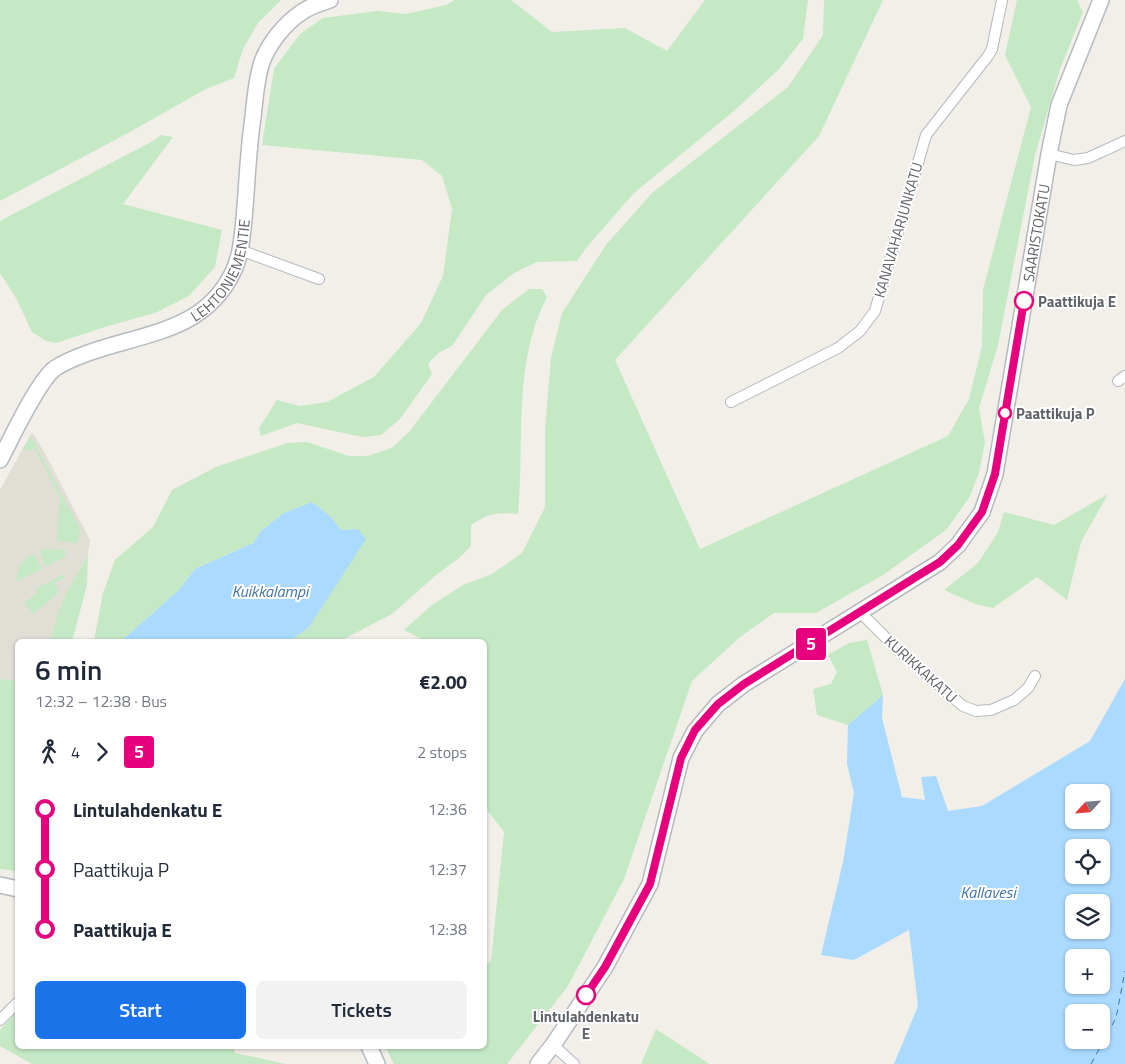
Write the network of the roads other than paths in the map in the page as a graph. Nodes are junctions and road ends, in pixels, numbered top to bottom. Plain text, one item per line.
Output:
1 (330, 0) edge
2 (1002, 0) edge
3 (1101, 0) edge
4 (1125, 140) edge
5 (1049, 154) junction
6 (240, 250) junction
7 (319, 279) dead end
8 (731, 402) dead end
9 (0, 460) edge
10 (861, 613) junction
11 (1035, 676) dead end
12 (0, 885) edge
13 (15, 888) edge
14 (15, 1005) edge
15 (0, 1020) edge
16 (553, 1045) junction
17 (370, 1049) edge
18 (377, 1064) edge
19 (538, 1064) edge
20 (574, 1064) edge

1 - 6 main road, LEHTONIEMENTIE
2 - 8 street, KANAVAHARJUNKATU
3 - 5 main road, SAARISTOKATU
4 - 5 street
5 - 10 main road, SAARISTOKATU
6 - 7 street
6 - 9 main road, LEHTONIEMENTIE
10 - 11 street, KURIKKAKATU
10 - 16 main road, SAARISTOKATU
12 - 13 main road
14 - 15 street
16 - 19 main road, SAARISTOKATU
16 - 20 street
17 - 18 main road

